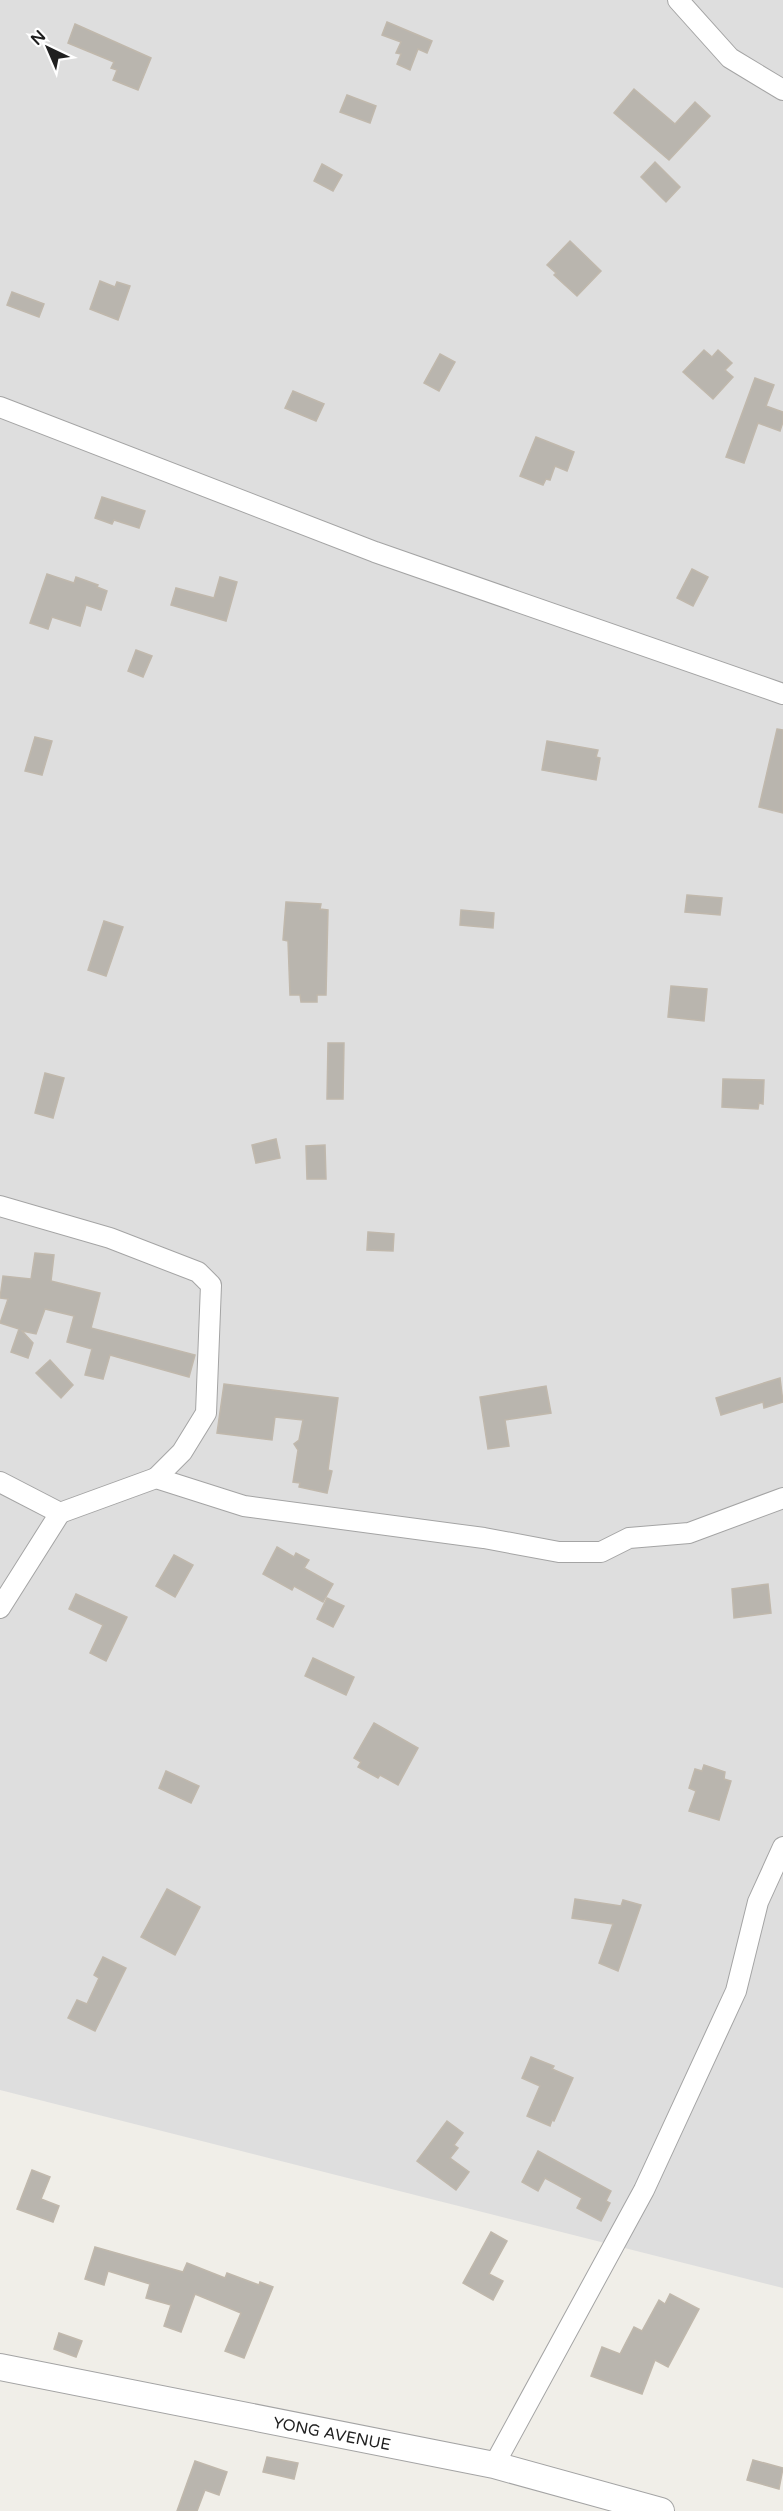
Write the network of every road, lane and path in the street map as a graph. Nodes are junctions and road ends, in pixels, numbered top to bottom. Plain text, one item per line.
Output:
1 (678, 0) edge
2 (783, 90) edge
3 (0, 407) edge
4 (783, 694) edge
5 (0, 1206) edge
6 (156, 1478) junction
7 (0, 1482) edge
8 (783, 1498) edge
9 (60, 1513) junction
10 (0, 1608) edge
11 (783, 1847) edge
12 (0, 2367) edge
13 (494, 2466) junction
14 (661, 2511) edge

1 - 2 street
3 - 4 street
5 - 6 street
6 - 8 street
6 - 9 street
7 - 9 street
9 - 10 street
11 - 13 street
12 - 13 street, YONG AVENUE
13 - 14 street, YONG AVENUE

